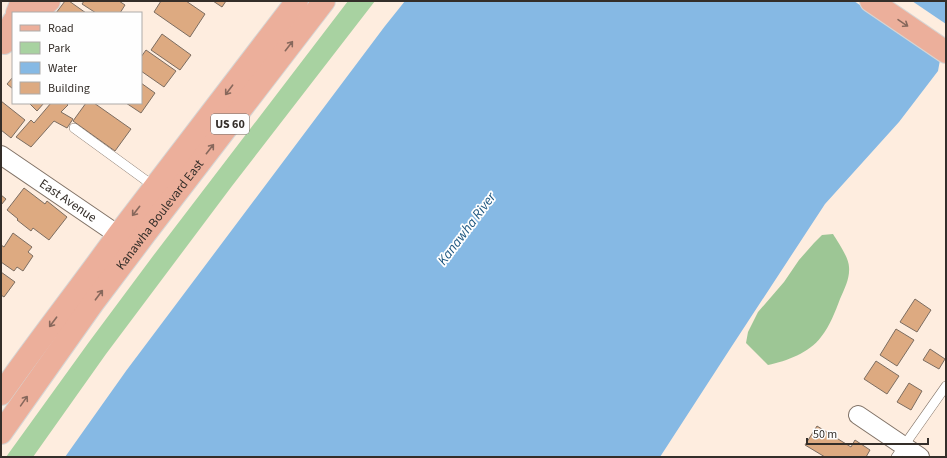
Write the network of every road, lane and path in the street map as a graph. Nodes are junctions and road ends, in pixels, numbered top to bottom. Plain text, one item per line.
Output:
1 (49, 1) edge
2 (296, 1) edge
3 (324, 1) edge
4 (871, 1) edge
5 (24, 11) edge
6 (946, 52) edge
7 (74, 128) dead end
8 (1, 155) edge
9 (155, 187) junction
10 (127, 241) junction
11 (946, 386) edge
12 (1, 394) edge
13 (858, 415) dead end
14 (1, 433) edge
15 (900, 452) edge
16 (920, 457) edge

1 - 5 main road
2 -> 9 main road, Kanawha Boulevard East / US 60
10 -> 3 main road, Kanawha Boulevard East / US 60
4 -> 6 main road
7 - 9 lane
8 - 10 street, East Avenue
9 -> 10 main road, Kanawha Boulevard East / US 60
10 -> 12 main road, Kanawha Boulevard East / US 60
14 -> 10 main road, Kanawha Boulevard East / US 60
11 - 15 lane
13 - 15 street
15 - 16 street

